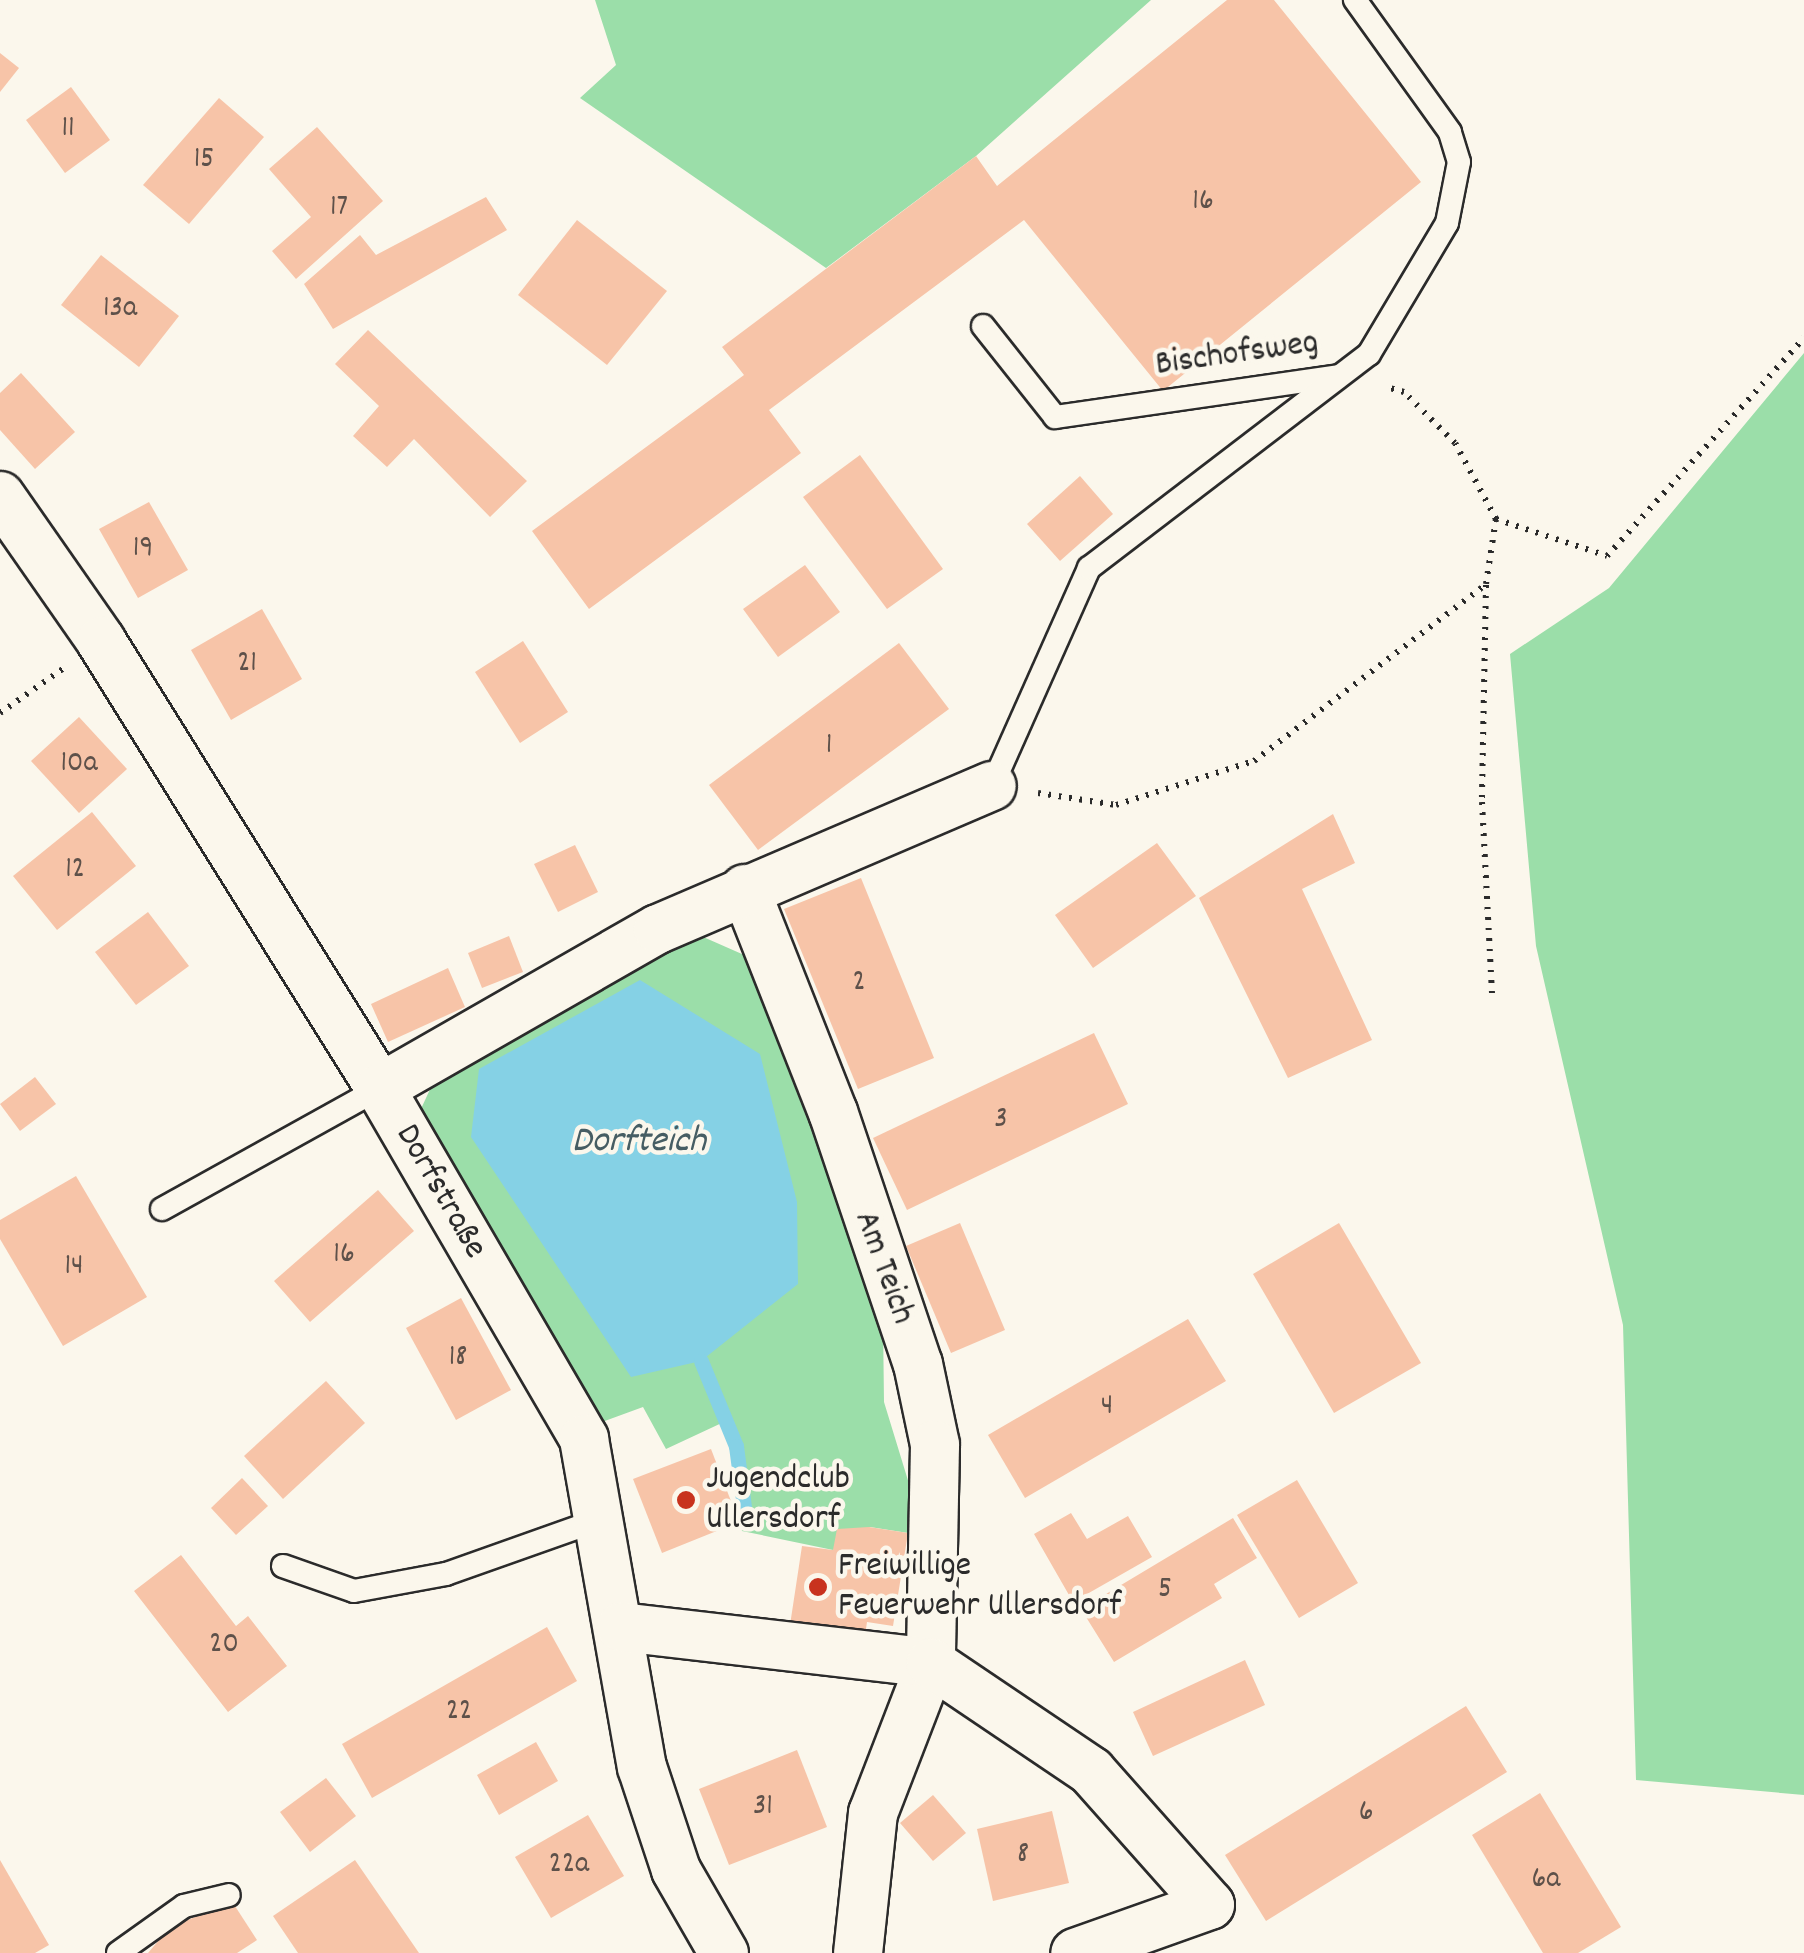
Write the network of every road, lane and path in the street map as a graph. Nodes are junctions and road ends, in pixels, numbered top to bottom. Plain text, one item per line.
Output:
1 (1355, 0) edge
2 (983, 326) dead end
3 (1804, 338) edge
4 (1341, 376) junction
5 (0, 496) edge
6 (1496, 519) junction
7 (1486, 584) junction
8 (101, 641) junction
9 (0, 713) edge
10 (992, 786) junction
11 (746, 889) junction
12 (1492, 995) dead end
13 (380, 1088) junction
14 (162, 1208) dead end
15 (604, 1518) junction
16 (282, 1566) dead end
17 (620, 1627) junction
18 (930, 1663) junction
19 (229, 1894) dead end
20 (118, 1953) edge
21 (724, 1953) edge
22 (858, 1953) edge
23 (1075, 1953) edge

1 - 4 lane, Bischofsweg
2 - 4 lane, Bischofsweg
3 - 6 path
4 - 6 path
4 - 10 lane
5 - 8 street, Dorfstraße
6 - 7 path
7 - 10 path
7 - 12 path
8 - 9 path
8 - 13 street, Dorfstraße
10 - 11 street
11 - 13 street
11 - 18 street, Am Teich
13 - 14 lane
13 - 15 street, Dorfstraße
15 - 16 lane
15 - 17 street, Dorfstraße
17 - 18 street
17 - 21 street, Dorfstraße
18 - 22 street, Am Teich
18 - 23 street
19 - 20 lane

